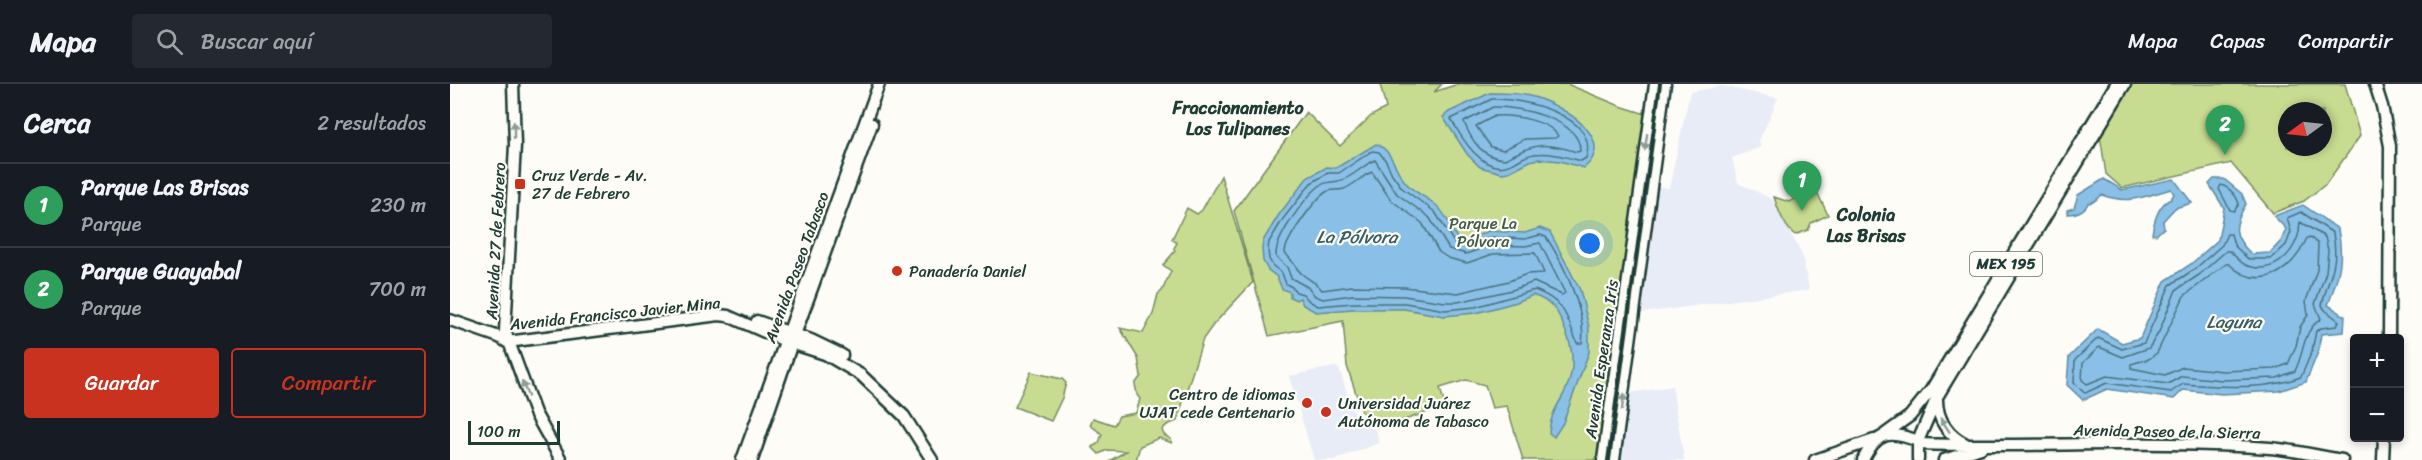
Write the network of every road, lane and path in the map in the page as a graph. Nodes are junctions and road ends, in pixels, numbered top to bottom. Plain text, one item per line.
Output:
1 (513, 84) edge
2 (879, 84) edge
3 (887, 84) edge
4 (1654, 84) edge
5 (1666, 84) edge
6 (2116, 84) edge
7 (2125, 84) edge
8 (2374, 84) edge
9 (1630, 252) junction
10 (1643, 254) junction
11 (450, 320) edge
12 (2389, 334) edge
13 (504, 338) junction
14 (790, 338) junction
15 (1937, 397) junction
16 (1881, 437) junction
17 (1918, 442) junction
18 (2384, 442) edge
19 (1967, 445) junction
20 (1991, 446) junction
21 (561, 460) edge
22 (742, 460) edge
23 (752, 460) edge
24 (932, 460) edge
25 (938, 460) edge
26 (1602, 460) edge
27 (1615, 460) edge
28 (1815, 460) edge
29 (1863, 460) edge
30 (1918, 460) edge
31 (1944, 460) edge
32 (2342, 460) edge
33 (2383, 460) edge

13 -> 1 main road, Avenida 27 de Febrero
2 - 14 main road, Avenida Paseo Tabasco
3 - 14 main road, Avenida Paseo Tabasco
4 -> 9 street, Avenida Esperanza Iris
5 - 10 street, Avenida Esperanza Iris
6 - 16 main road, MEX 195
7 - 15 main road, MEX 195
8 - 12 main road
9 - 10 street
9 - 26 street, Avenida Esperanza Iris
27 -> 10 street, Avenida Esperanza Iris
11 - 13 main road, Avenida Francisco Javier Mina
13 - 14 main road, Avenida Francisco Javier Mina
21 -> 13 main road, Avenida 27 de Febrero
14 - 22 main road, Avenida Paseo Tabasco
14 - 23 main road, Avenida Paseo Tabasco
14 - 24 main road, Avenida Francisco Javier Mina
14 - 25 main road, Avenida Francisco Javier Mina
15 - 17 main road, MEX 195
19 -> 15 main road
16 - 17 main road, Avenida Paseo de la Sierra
16 - 28 main road
16 - 29 main road
17 - 19 main road, Avenida Paseo de la Sierra
17 - 30 main road
18 - 33 main road
19 - 20 main road, Avenida Paseo de la Sierra
20 - 31 main road, Avenida Paseo de la Sierra
20 - 32 main road, Avenida Paseo de la Sierra

